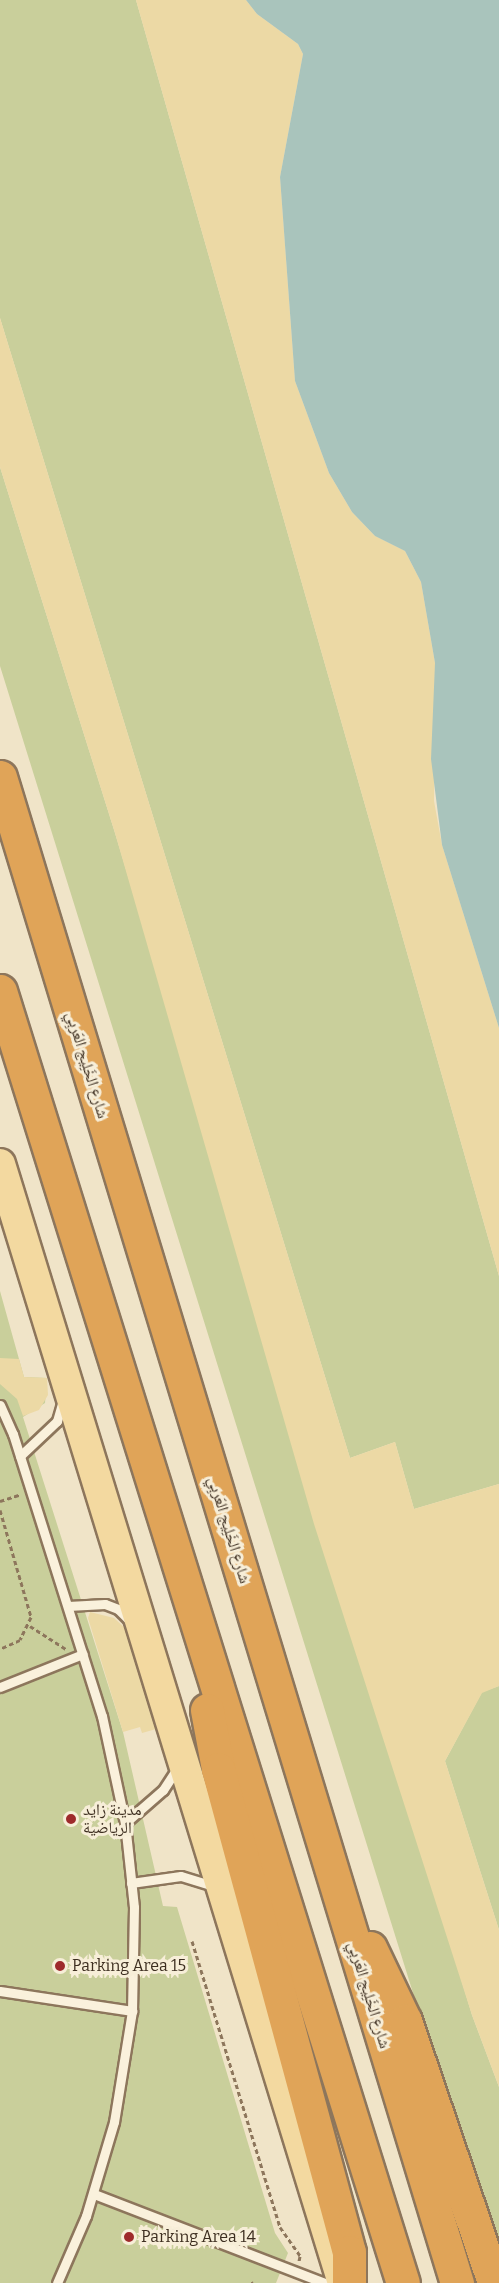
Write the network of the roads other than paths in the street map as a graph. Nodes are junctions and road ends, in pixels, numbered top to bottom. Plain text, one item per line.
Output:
1 (0, 777) edge
2 (0, 991) edge
3 (0, 1164) edge
4 (49, 1324) junction
5 (0, 1406) edge
6 (20, 1456) junction
7 (69, 1606) junction
8 (201, 1633) junction
9 (83, 1654) junction
10 (160, 1684) junction
11 (0, 1687) edge
12 (182, 1757) junction
13 (125, 1823) junction
14 (131, 1883) junction
15 (224, 1894) junction
16 (339, 1899) junction
17 (0, 1990) edge
18 (132, 2011) junction
19 (94, 2194) junction
20 (57, 2283) edge
21 (325, 2283) edge
22 (343, 2283) edge
23 (349, 2283) edge
24 (403, 2283) edge
25 (457, 2283) edge
26 (494, 2283) edge

1 - 16 highway, شارع الخَلِيج العَربِي
2 - 8 highway
3 - 4 main road
4 - 6 lane
4 - 10 main road
5 - 6 lane
6 - 7 lane
7 - 9 lane
7 - 10 lane
8 - 23 highway
8 - 24 highway
9 - 11 lane
9 - 13 lane
10 - 12 main road
12 - 13 lane
12 - 15 main road
13 - 14 lane
14 - 15 lane
14 - 18 lane
15 - 22 main road
16 - 25 highway, شارع الخَلِيج العَربِي
16 - 26 highway
17 - 18 lane
18 - 19 lane
19 - 20 lane
19 - 21 lane

